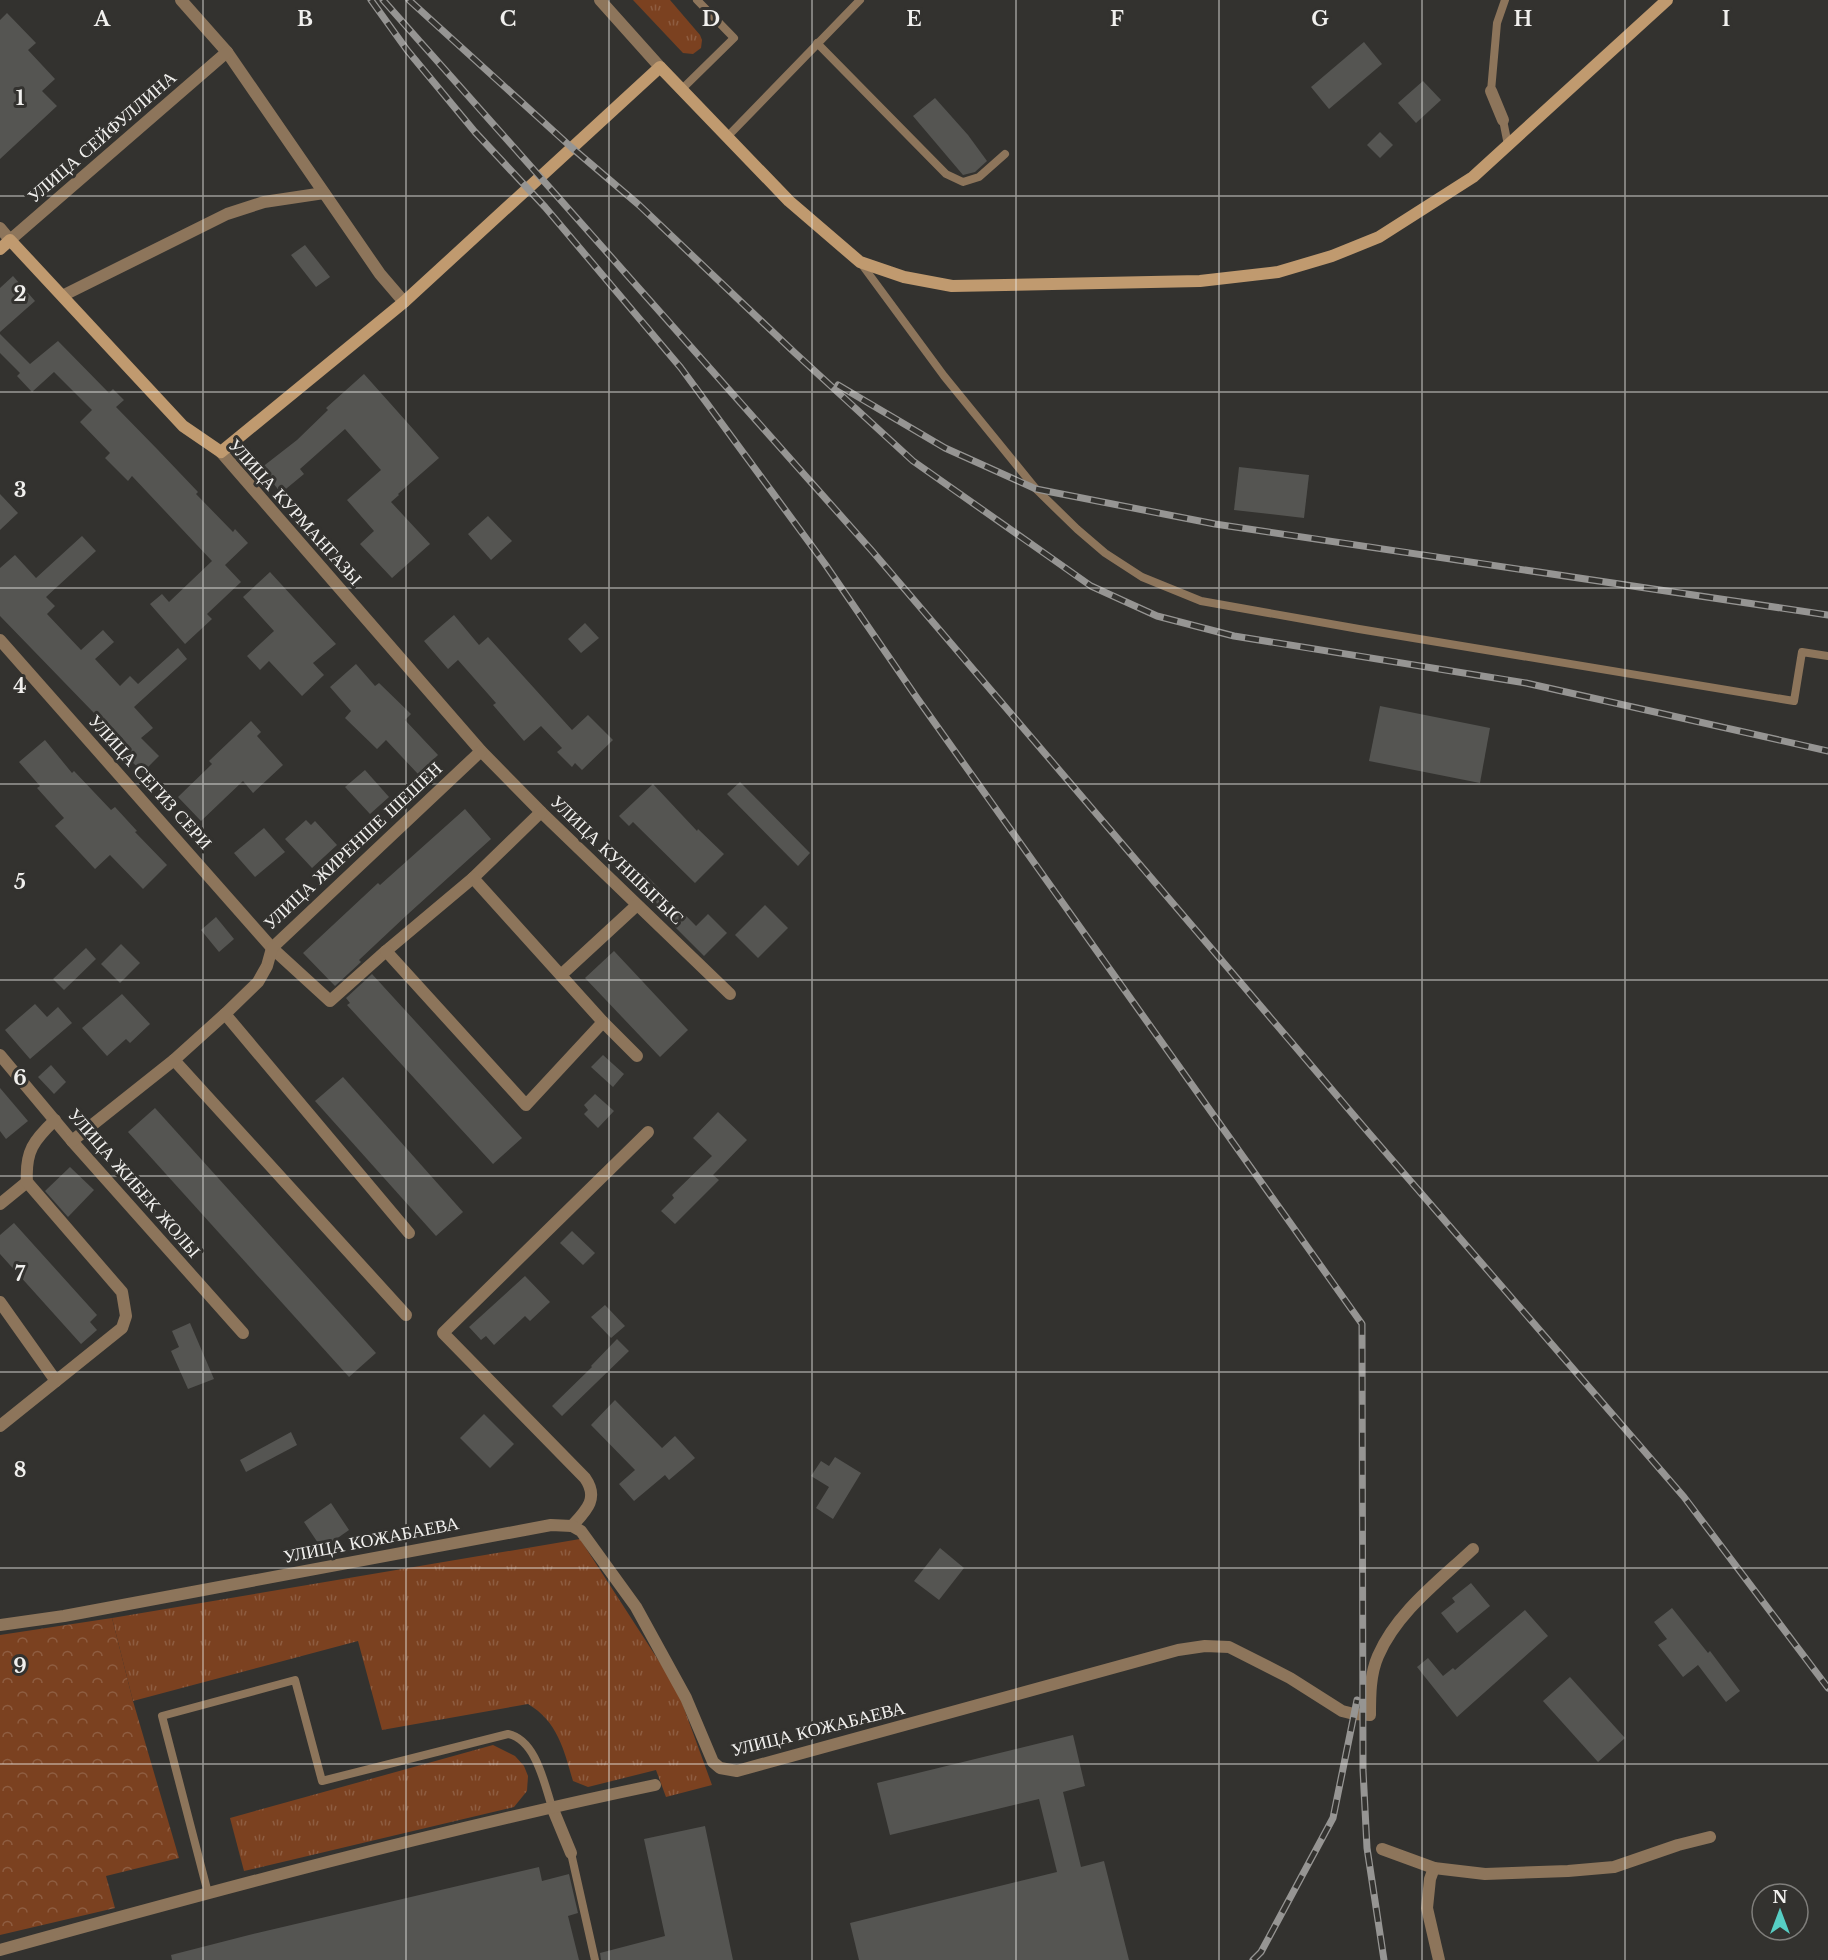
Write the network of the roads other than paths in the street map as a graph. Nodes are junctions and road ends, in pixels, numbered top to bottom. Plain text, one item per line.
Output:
1 (181, 0) edge
2 (600, 0) edge
3 (697, 0) edge
4 (860, 0) edge
5 (1505, 0) edge
6 (1667, 0) edge
7 (817, 43) junction
8 (227, 52) junction
9 (660, 67) junction
10 (681, 90) junction
11 (1491, 91) joint
12 (1503, 120) joint
13 (727, 136) junction
14 (1508, 145) junction
15 (1005, 154) dead end
16 (324, 193) junction
17 (0, 228) edge
18 (10, 240) junction
19 (0, 249) edge
20 (860, 262) junction
21 (64, 295) junction
22 (404, 302) junction
23 (221, 452) junction
24 (0, 640) edge
25 (1828, 656) edge
26 (481, 751) junction
27 (541, 812) junction
28 (473, 879) junction
29 (638, 906) junction
30 (272, 948) junction
31 (386, 951) junction
32 (561, 975) junction
33 (730, 994) dead end
34 (225, 1014) junction
35 (603, 1022) junction
36 (0, 1054) edge
37 (638, 1056) dead end
38 (174, 1060) junction
39 (56, 1120) junction
40 (648, 1132) dead end
41 (72, 1141) junction
42 (27, 1182) junction
43 (0, 1204) edge
44 (409, 1233) dead end
45 (0, 1302) edge
46 (406, 1315) dead end
47 (243, 1333) dead end
48 (56, 1381) junction
49 (0, 1426) edge
50 (572, 1526) junction
51 (1473, 1549) dead end
52 (0, 1625) edge
53 (655, 1785) dead end
54 (552, 1807) junction
55 (1710, 1837) dead end
56 (1382, 1849) dead end
57 (571, 1853) joint
58 (1434, 1868) junction
59 (207, 1893) junction
60 (0, 1950) edge
61 (595, 1960) edge
62 (1439, 1960) edge

1 - 8 street
2 - 9 street
3 - 10 lane
4 - 7 lane
5 - 11 lane
6 - 14 main road
7 - 13 lane
7 - 15 lane
8 - 16 street
8 - 18 street, УЛИЦА СЕЙФУЛЛИНА
9 - 10 main road
9 - 22 main road
10 - 13 main road
11 - 12 street
12 - 14 lane
13 - 20 main road
14 - 20 main road
16 - 21 street
16 - 22 street
17 - 18 street, УЛИЦА КУРМАНГАЗЫ
18 - 19 main road, УЛИЦА СЕЙФУЛЛИНА
18 - 21 main road, УЛИЦА КУРМАНГАЗЫ
20 - 25 lane
21 - 23 main road, УЛИЦА КУРМАНГАЗЫ
22 - 23 main road
23 - 26 street, УЛИЦА КУРМАНГАЗЫ
24 - 30 street, УЛИЦА СЕГИЗ СЕРИ
26 - 27 street, УЛИЦА КУНШЫГЫС
26 - 30 street, УЛИЦА ЖИРЕНШЕ ШЕШЕН
27 - 28 street
27 - 29 street, УЛИЦА КУНШЫГЫС
28 - 31 street
28 - 32 street
29 - 32 street
29 - 33 street, УЛИЦА КУНШЫГЫС
30 - 31 street, УЛИЦА СЕГИЗ СЕРИ
30 - 34 street, УЛИЦА ЖИРЕНШЕ ШЕШЕН
31 - 35 street
32 - 35 street
34 - 38 street, УЛИЦА ЖИРЕНШЕ ШЕШЕН
34 - 44 street
35 - 37 street
36 - 39 street, УЛИЦА ЖИБЕК ЖОЛЫ
38 - 41 street, УЛИЦА ЖИРЕНШЕ ШЕШЕН
38 - 46 street
39 - 41 street, УЛИЦА ЖИБЕК ЖОЛЫ
39 - 42 street
40 - 50 street
41 - 47 street, УЛИЦА ЖИБЕК ЖОЛЫ
42 - 43 street
42 - 48 street
45 - 48 street
48 - 49 street
50 - 51 street, УЛИЦА КОЖАБАЕВА
50 - 52 street, УЛИЦА КОЖАБАЕВА
53 - 54 street
54 - 57 street
54 - 59 street
54 - 59 lane
55 - 58 street
56 - 58 street
57 - 61 lane
58 - 62 street
59 - 60 street

